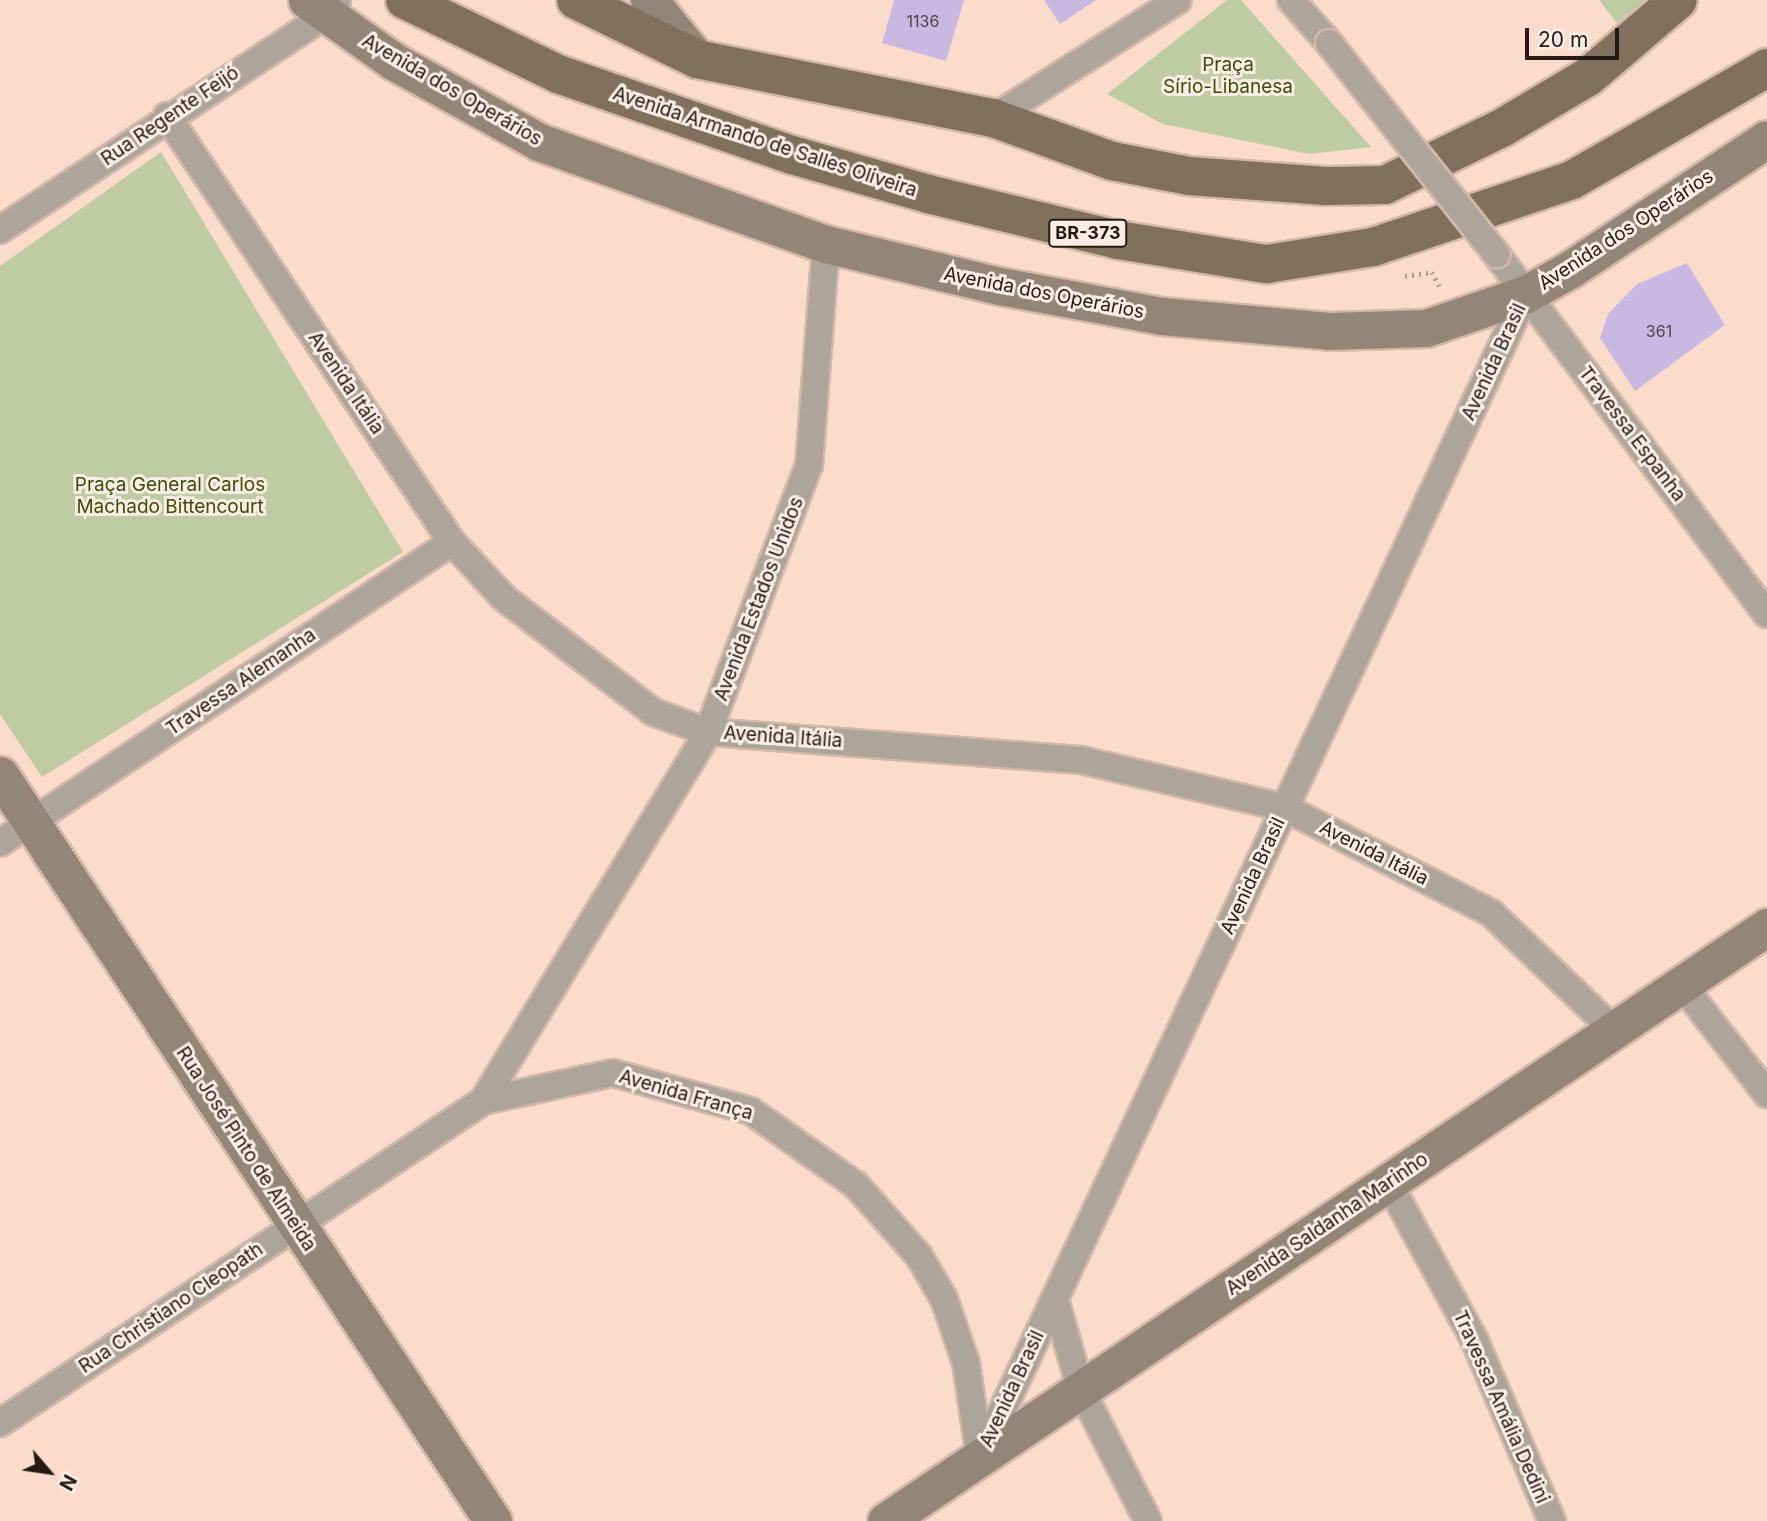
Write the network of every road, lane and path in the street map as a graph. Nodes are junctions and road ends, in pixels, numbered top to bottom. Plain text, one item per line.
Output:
1 (405, 0) edge
2 (576, 0) edge
3 (649, 0) edge
4 (1178, 0) edge
5 (1291, 0) edge
6 (1678, 0) edge
7 (324, 5) edge
8 (697, 59) junction
9 (1767, 68) edge
10 (167, 116) junction
11 (993, 118) junction
12 (1767, 139) edge
13 (0, 230) edge
14 (826, 244) junction
15 (1526, 294) junction
16 (452, 542) junction
17 (1767, 614) edge
18 (708, 732) junction
19 (0, 775) edge
20 (1285, 808) junction
21 (30, 822) junction
22 (0, 843) edge
23 (1767, 926) edge
24 (1681, 984) junction
25 (1614, 1030) junction
26 (1767, 1094) edge
27 (483, 1101) junction
28 (1388, 1182) junction
29 (296, 1224) junction
30 (1055, 1299) junction
31 (1081, 1390) junction
32 (0, 1423) edge
33 (980, 1458) junction
34 (889, 1520) edge
35 (493, 1521) edge
36 (1149, 1521) edge
37 (1552, 1521) edge

1 - 9 main road, Avenida Armando de Salles Oliveira / BR-373
2 - 8 main road
3 - 8 street
4 - 11 street
5 - 15 street, Travessa Espanha, bridge
6 - 11 main road
7 - 10 street, Rua Regente Feijó
7 - 14 street, Avenida dos Operários
8 - 11 main road
10 - 13 street, Rua Regente Feijó
10 - 16 street, Avenida Itália
12 - 15 street, Avenida dos Operários
14 - 15 street, Avenida dos Operários
14 - 18 street, Avenida Estados Unidos
15 - 17 street, Travessa Espanha
15 - 20 street, Avenida Brasil
16 - 18 street, Avenida Itália
16 - 21 street, Travessa Alemanha
18 - 20 street, Avenida Itália
18 - 27 street, Avenida Estados Unidos
19 - 21 street, Rua José Pinto de Almeida
20 - 25 street, Avenida Itália
20 - 30 street, Avenida Brasil
21 - 22 street, Travessa Alemanha
21 - 29 street, Rua José Pinto de Almeida
23 - 24 street, Avenida Saldanha Marinho
24 - 25 street, Avenida Saldanha Marinho
24 - 26 street
25 - 28 street, Avenida Saldanha Marinho
27 - 29 street, Rua Christiano Cleopath
27 - 33 street, Avenida França
28 - 31 street, Avenida Saldanha Marinho
28 - 37 street, Travessa Amália Dedini
29 - 32 street, Rua Christiano Cleopath
29 - 35 street, Rua José Pinto de Almeida
30 - 31 street
30 - 33 street, Avenida Brasil
31 - 33 street, Avenida Saldanha Marinho
31 - 36 street
33 - 34 street, Avenida Saldanha Marinho

